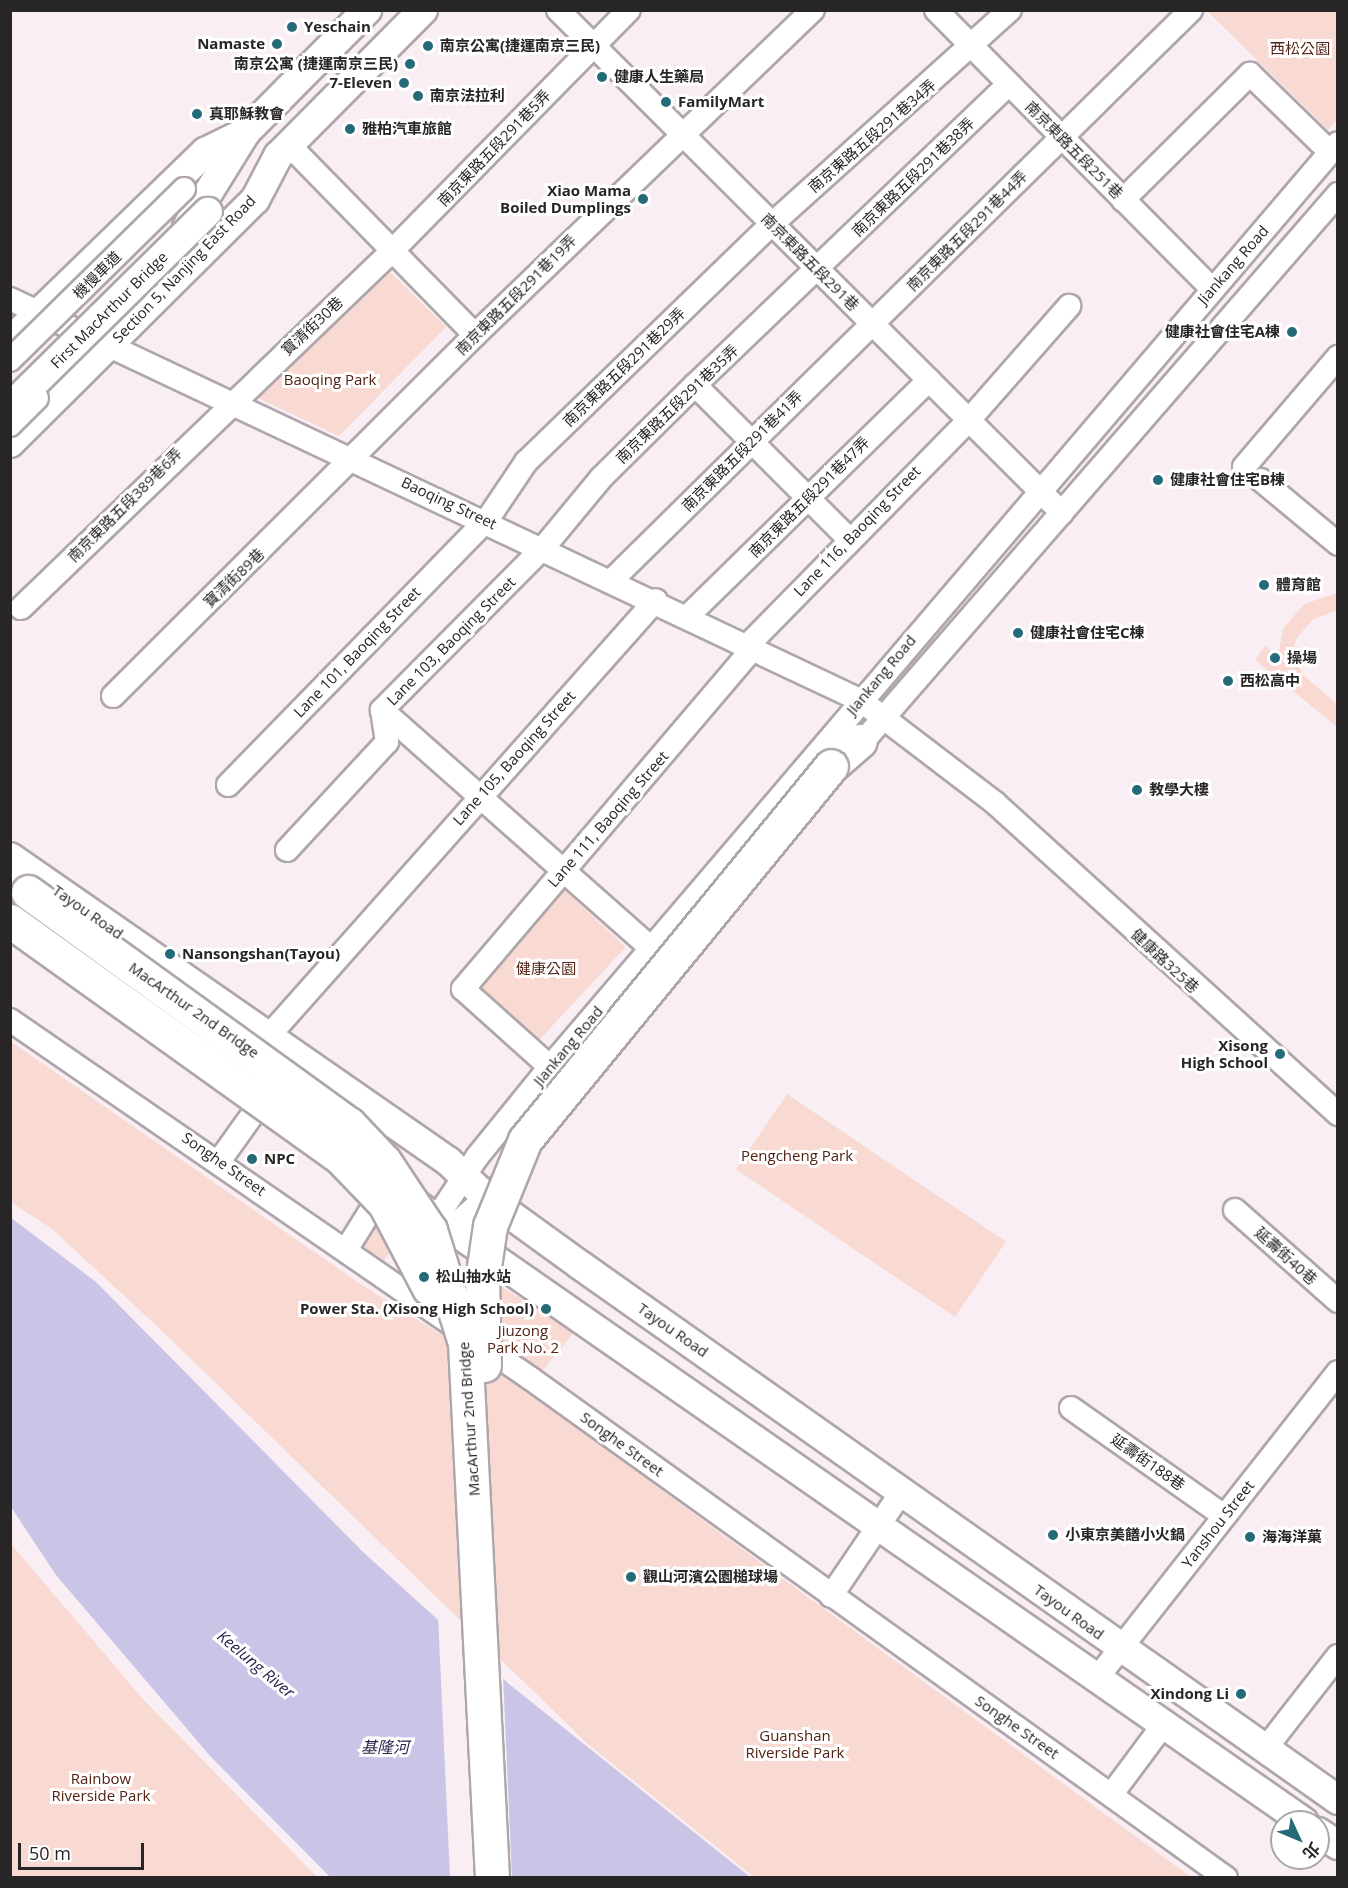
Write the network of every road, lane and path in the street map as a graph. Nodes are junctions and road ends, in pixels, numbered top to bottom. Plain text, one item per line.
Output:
1 (367, 10) edge
2 (423, 10) edge
3 (558, 10) edge
4 (629, 10) edge
5 (813, 10) edge
6 (936, 10) edge
7 (1010, 10) edge
8 (1191, 10) edge
9 (593, 45) junction
10 (973, 48) junction
11 (1009, 84) junction
12 (246, 132) junction
13 (683, 135) junction
14 (1062, 138) junction
15 (1334, 148) edge
16 (284, 150) junction
17 (184, 189) dead end
18 (1338, 195) edge
19 (1123, 200) junction
20 (204, 220) junction
21 (772, 224) junction
22 (394, 249) junction
23 (817, 269) junction
24 (1212, 289) junction
25 (10, 299) edge
26 (1069, 306) dead end
27 (39, 312) junction
28 (873, 324) junction
29 (475, 335) junction
30 (10, 341) edge
31 (109, 346) junction
32 (1338, 357) edge
33 (10, 360) edge
34 (928, 380) junction
35 (694, 385) junction
36 (10, 400) edge
37 (230, 402) junction
38 (10, 407) edge
39 (969, 420) junction
40 (10, 425) edge
41 (750, 442) junction
42 (10, 443) edge
43 (355, 460) junction
44 (1040, 490) junction
45 (807, 499) junction
46 (1062, 513) junction
47 (487, 520) junction
48 (848, 538) junction
49 (1338, 544) edge
50 (544, 548) junction
51 (614, 579) junction
52 (657, 600) junction
53 (21, 608) dead end
54 (690, 615) junction
55 (750, 646) junction
56 (112, 696) dead end
57 (860, 700) junction
58 (382, 710) junction
59 (883, 717) junction
60 (860, 741) junction
61 (228, 785) dead end
62 (477, 797) junction
63 (287, 850) dead end
64 (10, 857) edge
65 (561, 871) junction
66 (10, 879) edge
67 (10, 901) edge
68 (11, 934) edge
69 (651, 948) junction
70 (10, 1020) edge
71 (266, 1039) junction
72 (550, 1066) junction
73 (521, 1102) junction
74 (258, 1107) junction
75 (1338, 1114) edge
76 (552, 1126) junction
77 (220, 1160) junction
78 (464, 1176) junction
79 (385, 1195) junction
80 (486, 1197) junction
81 (1235, 1210) dead end
82 (446, 1221) junction
83 (346, 1250) junction
84 (1338, 1301) edge
85 (1338, 1372) edge
86 (1071, 1408) dead end
87 (473, 1443) junction
88 (902, 1491) junction
89 (1224, 1516) junction
90 (879, 1524) junction
91 (831, 1596) junction
92 (1120, 1648) junction
93 (1338, 1656) edge
94 (1098, 1677) junction
95 (1164, 1724) junction
96 (1266, 1748) junction
97 (1293, 1768) junction
98 (1338, 1791) edge
99 (1111, 1795) junction
100 (1338, 1800) edge
101 (1287, 1810) edge
102 (471, 1878) edge
103 (492, 1878) edge
104 (1226, 1878) edge

1 - 12 main road
2 - 16 main road, Section 5, Nanjing East Road
3 - 9 street, 南京東路五段291巷
4 - 9 street, 南京東路五段291巷5弄
5 - 13 street, 南京東路五段291巷19弄
6 - 10 street, 南京東路五段251巷
7 - 10 street, 南京東路五段291巷34弄
8 - 14 street, 南京東路五段291巷44弄
9 - 13 street, 南京東路五段291巷
9 - 22 street, 南京東路五段291巷5弄
10 - 11 street, 南京東路五段251巷
10 - 21 street, 南京東路五段291巷34弄
11 - 14 street, 南京東路五段251巷
11 - 23 street, 南京東路五段291巷38弄
12 - 20 main road
12 - 27 main road
13 - 21 street, 南京東路五段291巷
13 - 29 street, 南京東路五段291巷19弄
14 - 19 street, 南京東路五段251巷
14 - 28 street, 南京東路五段291巷44弄
15 - 19 street
15 - 24 street, Jiankang Road
16 - 20 main road
16 - 22 street
16 - 31 main road, Section 5, Nanjing East Road
17 - 33 street, 機慢車道, bridge
18 - 46 street, Jiankang Road
19 - 24 street, 南京東路五段251巷
20 - 36 main road, First MacArthur Bridge, bridge
20 - 38 main road, First MacArthur Bridge, bridge
20 - 40 street, bridge
21 - 23 street, 南京東路五段291巷
21 - 47 street, 南京東路五段291巷29弄
22 - 29 street
22 - 37 street, 寶清街30巷
23 - 28 street, 南京東路五段291巷
23 - 35 street, 南京東路五段291巷35弄
24 - 44 street, Jiankang Road
25 - 27 street, Baoqing Street
26 - 39 street, Lane 116, Baoqing Street
27 - 30 main road
27 - 31 street, Baoqing Street
28 - 34 street, 南京東路五段291巷
28 - 41 street, 南京東路五段291巷41弄
29 - 43 street, 南京東路五段291巷19弄
31 - 37 street, Baoqing Street
31 - 42 main road, Section 5, Nanjing East Road
32 - 49 street
34 - 39 street, 南京東路五段291巷
34 - 45 street, 南京東路五段291巷47弄
35 - 41 street
35 - 50 street, 南京東路五段291巷35弄
37 - 43 street, Baoqing Street
37 - 53 street, 南京東路五段389巷6弄
39 - 44 street, 南京東路五段291巷
39 - 48 street, Lane 116, Baoqing Street
41 - 45 street
41 - 51 street, 南京東路五段291巷41弄
43 - 47 street, Baoqing Street
43 - 56 street, 寶清街89巷
44 - 46 street, 南京東路五段291巷
44 - 57 street, Jiankang Road
45 - 48 street
45 - 54 street, 南京東路五段291巷47弄
46 - 59 street, Jiankang Road
47 - 50 street, Baoqing Street
47 - 61 street, Lane 101, Baoqing Street
48 - 55 street, Lane 116, Baoqing Street
50 - 51 street, Baoqing Street
50 - 58 street, Lane 103, Baoqing Street
51 - 52 street, Baoqing Street
52 - 54 street, Baoqing Street
52 - 62 street, Lane 105, Baoqing Street
54 - 55 street, Baoqing Street
55 - 57 street, Baoqing Street
55 - 65 street, Lane 111, Baoqing Street
57 - 59 street, Baoqing Street
57 - 69 street, Jiankang Road
58 - 62 street
58 - 63 street, Lane 103, Baoqing Street
59 - 60 street, Jiankang Road
59 - 75 street, Baoqing Street
60 - 76 street, Jiankang Road
60 - 87 highway, bridge
62 - 65 street
62 - 71 street, Lane 105, Baoqing Street
64 - 71 main road, Tayou Road
65 - 69 street
65 - 72 street, Lane 111, Baoqing Street
66 - 87 highway, MacArthur 2nd Bridge, bridge
67 - 79 highway
68 - 74 main road
68 - 79 highway, MacArthur 2nd Bridge, bridge
69 - 72 street, Jiankang Road
70 - 77 street, Songhe Street
71 - 78 main road, Tayou Road
72 - 73 street, Jiankang Road
73 - 76 street
73 - 78 street, Jiankang Road
74 - 77 street
74 - 79 main road
76 - 80 street, Jiankang Road
77 - 83 street, Songhe Street
78 - 80 main road, Tayou Road
78 - 82 street, Jiankang Road
79 - 82 main road
79 - 83 street
79 - 102 highway, MacArthur 2nd Bridge, bridge
80 - 82 street, Jiankang Road
80 - 88 main road, Tayou Road
81 - 84 street, 延壽街40巷
82 - 90 main road
83 - 91 street, Songhe Street
85 - 89 street, Yanshou Street
86 - 89 street, 延壽街188巷
87 - 103 highway, MacArthur 2nd Bridge, bridge
88 - 90 street
88 - 92 main road, Tayou Road
89 - 92 street, Yanshou Street
90 - 91 street
90 - 94 main road
91 - 99 street, Songhe Street
92 - 94 street, Yanshou Street
92 - 96 main road, Tayou Road
93 - 96 street
94 - 95 main road
95 - 99 street
95 - 101 main road
96 - 97 main road, Tayou Road
97 - 98 street
97 - 100 main road, Tayou Road
99 - 104 street, Songhe Street

